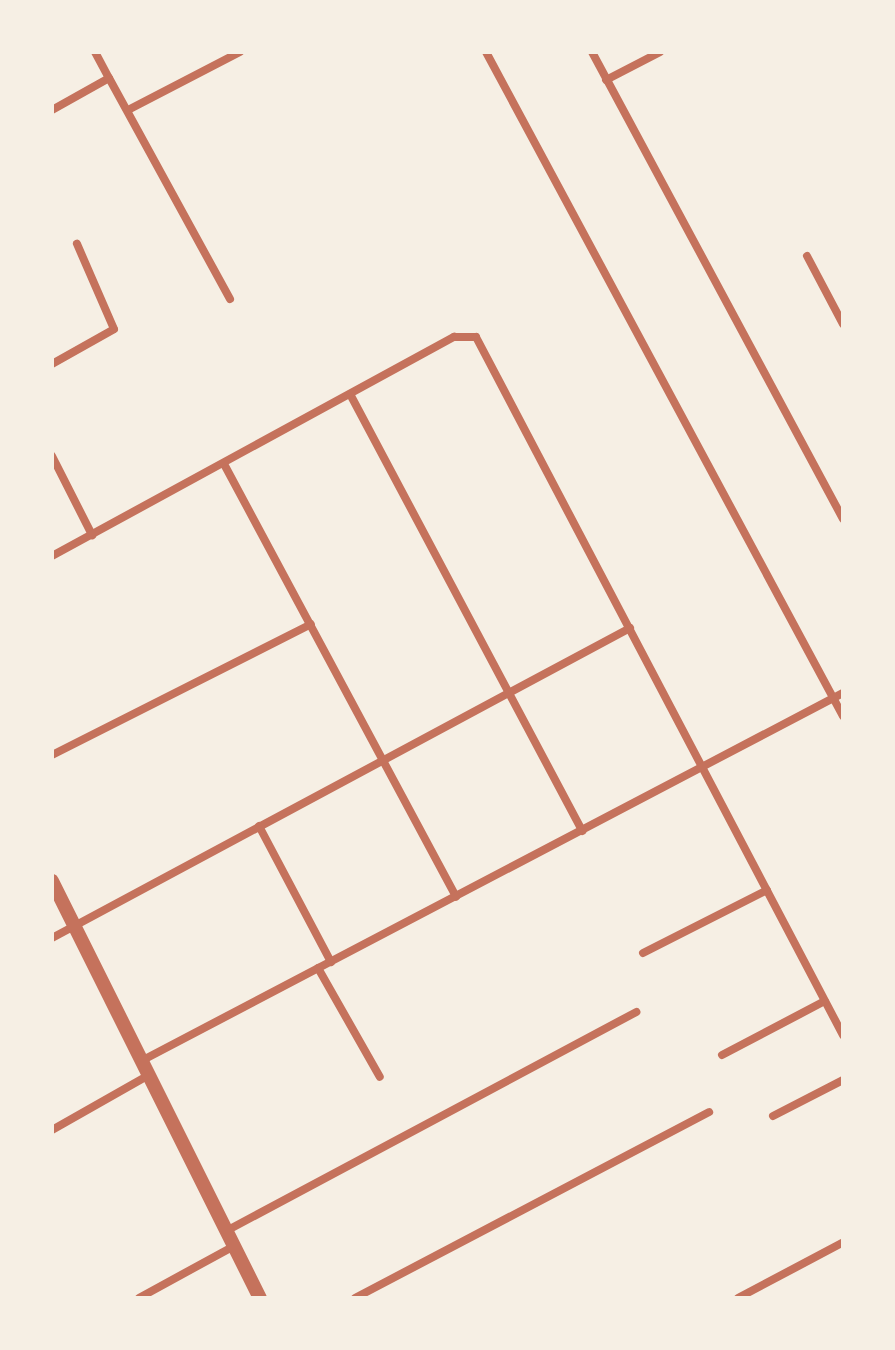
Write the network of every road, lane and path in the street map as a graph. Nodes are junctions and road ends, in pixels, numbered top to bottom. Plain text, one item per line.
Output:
1 (95, 52) edge
2 (240, 52) edge
3 (486, 52) edge
4 (592, 52) edge
5 (660, 52) edge
6 (109, 78) junction
7 (606, 80) junction
8 (52, 110) edge
9 (128, 110) junction
10 (77, 244) dead end
11 (807, 256) dead end
12 (230, 299) dead end
13 (843, 324) edge
14 (52, 364) edge
15 (350, 394) junction
16 (52, 456) edge
17 (224, 464) junction
18 (843, 519) edge
19 (92, 535) junction
20 (52, 556) edge
21 (311, 624) junction
22 (630, 628) junction
23 (506, 694) junction
24 (839, 696) edge
25 (843, 716) edge
26 (52, 755) edge
27 (384, 759) junction
28 (703, 768) junction
29 (259, 826) junction
30 (582, 831) junction
31 (52, 881) edge
32 (767, 890) junction
33 (456, 897) junction
34 (75, 925) junction
35 (52, 938) edge
36 (643, 953) dead end
37 (331, 962) junction
38 (318, 968) junction
39 (825, 1001) junction
40 (637, 1012) dead end
41 (843, 1035) edge
42 (722, 1055) dead end
43 (143, 1060) junction
44 (150, 1074) junction
45 (380, 1077) dead end
46 (843, 1080) edge
47 (709, 1112) dead end
48 (773, 1116) dead end
49 (52, 1130) edge
50 (228, 1230) junction
51 (842, 1243) edge
52 (234, 1246) junction
53 (139, 1298) edge
54 (260, 1298) edge
55 (355, 1298) edge
56 (738, 1298) edge

1 - 6 street
2 - 9 street
3 - 24 street
4 - 7 street
5 - 7 street
6 - 8 street
6 - 9 street
7 - 18 street
9 - 12 street
10 - 14 street
11 - 13 street
15 - 17 street
15 - 22 street
15 - 23 street
16 - 19 street
17 - 19 street
17 - 21 street
19 - 20 street
21 - 26 street
21 - 27 street
22 - 23 street
22 - 28 street
23 - 27 street
23 - 30 street
24 - 25 street
24 - 28 street
27 - 29 street
27 - 33 street
28 - 30 street
28 - 32 street
29 - 34 street
29 - 37 street
30 - 33 street
31 - 34 street
32 - 36 street
32 - 39 street
33 - 37 street
34 - 35 street
34 - 43 street
37 - 38 street
38 - 43 street
38 - 45 street
39 - 41 street
39 - 42 street
40 - 50 street
43 - 44 street
44 - 49 street
44 - 50 street
46 - 48 street
47 - 55 street
50 - 52 street
51 - 56 street
52 - 53 street
52 - 54 street

